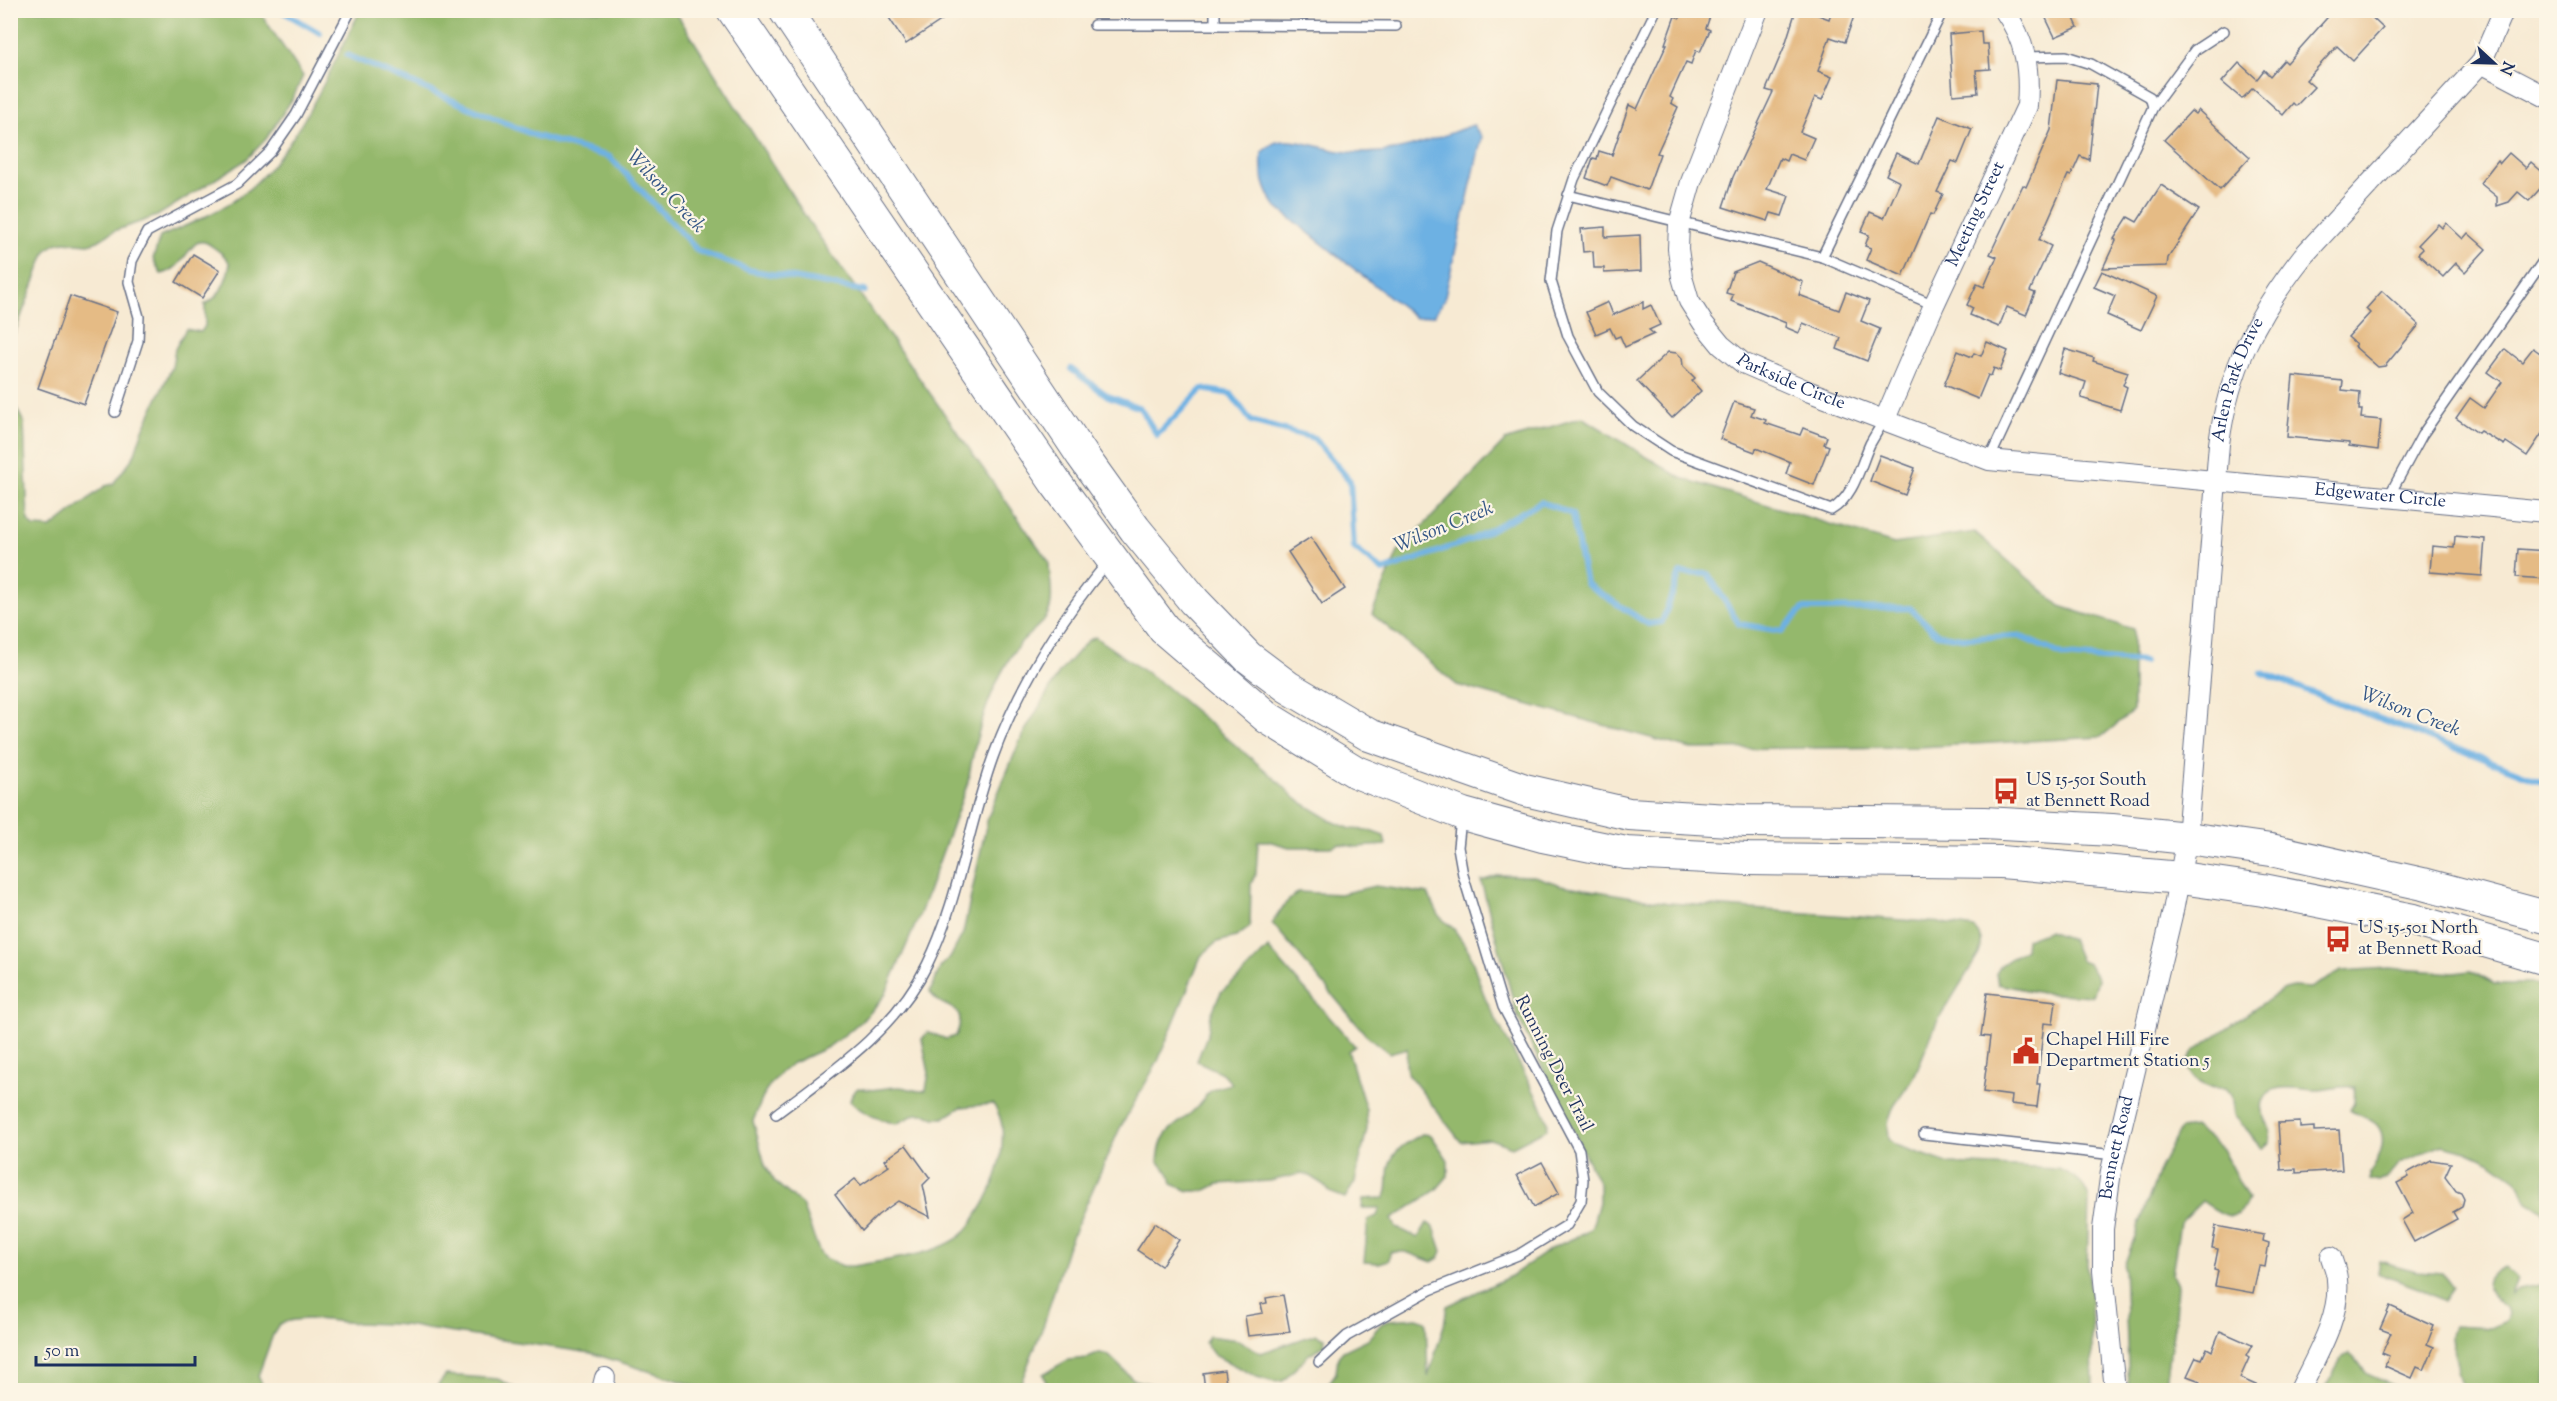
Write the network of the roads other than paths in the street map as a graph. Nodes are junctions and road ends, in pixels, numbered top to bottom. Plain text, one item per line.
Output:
1 (351, 10) edge
2 (733, 10) edge
3 (785, 10) edge
4 (1215, 10) edge
5 (1656, 10) edge
6 (1758, 10) edge
7 (1943, 10) edge
8 (2004, 10) edge
9 (2504, 10) edge
10 (1094, 25) dead end
11 (1215, 25) junction
12 (1396, 26) dead end
13 (2224, 31) dead end
14 (2026, 57) junction
15 (2481, 63) junction
16 (2547, 97) edge
17 (2153, 107) junction
18 (1568, 195) junction
19 (1679, 224) junction
20 (1822, 257) junction
21 (2547, 257) edge
22 (1934, 305) junction
23 (116, 412) dead end
24 (1885, 419) junction
25 (1989, 460) junction
26 (2216, 482) junction
27 (2390, 496) junction
28 (2547, 512) edge
29 (1111, 559) junction
30 (1463, 814) junction
31 (2187, 838) junction
32 (2181, 878) junction
33 (2547, 918) edge
34 (2547, 959) edge
35 (776, 1114) dead end
36 (1924, 1134) dead end
37 (2115, 1155) junction
38 (2331, 1257) dead end
39 (1318, 1362) dead end
40 (2115, 1390) edge
41 (2300, 1390) edge

1 - 23 lane
2 - 29 highway
3 - 31 highway
4 - 11 lane
5 - 18 lane
6 - 19 street, Parkside Circle
7 - 20 lane
8 - 14 street, Meeting Street
9 - 15 street, Arlen Park Drive
10 - 11 lane
11 - 12 lane
13 - 17 lane
14 - 17 lane
14 - 22 street, Meeting Street
15 - 16 street
15 - 26 street, Arlen Park Drive
17 - 25 lane
18 - 19 lane
18 - 24 lane
19 - 20 lane
19 - 24 street, Parkside Circle
20 - 22 lane
21 - 27 lane
22 - 24 street, Meeting Street
24 - 25 street, Parkside Circle
25 - 26 street, Parkside Circle
26 - 27 street, Edgewater Circle
26 - 31 street, Arlen Park Drive
27 - 28 street, Edgewater Circle
29 - 30 highway
29 - 35 lane
30 - 32 highway
30 - 39 lane, Running Deer Trail
31 - 32 street, Bennett Road
31 - 33 highway
32 - 34 highway
32 - 37 street, Bennett Road
36 - 37 lane
37 - 40 street, Bennett Road
38 - 41 street

